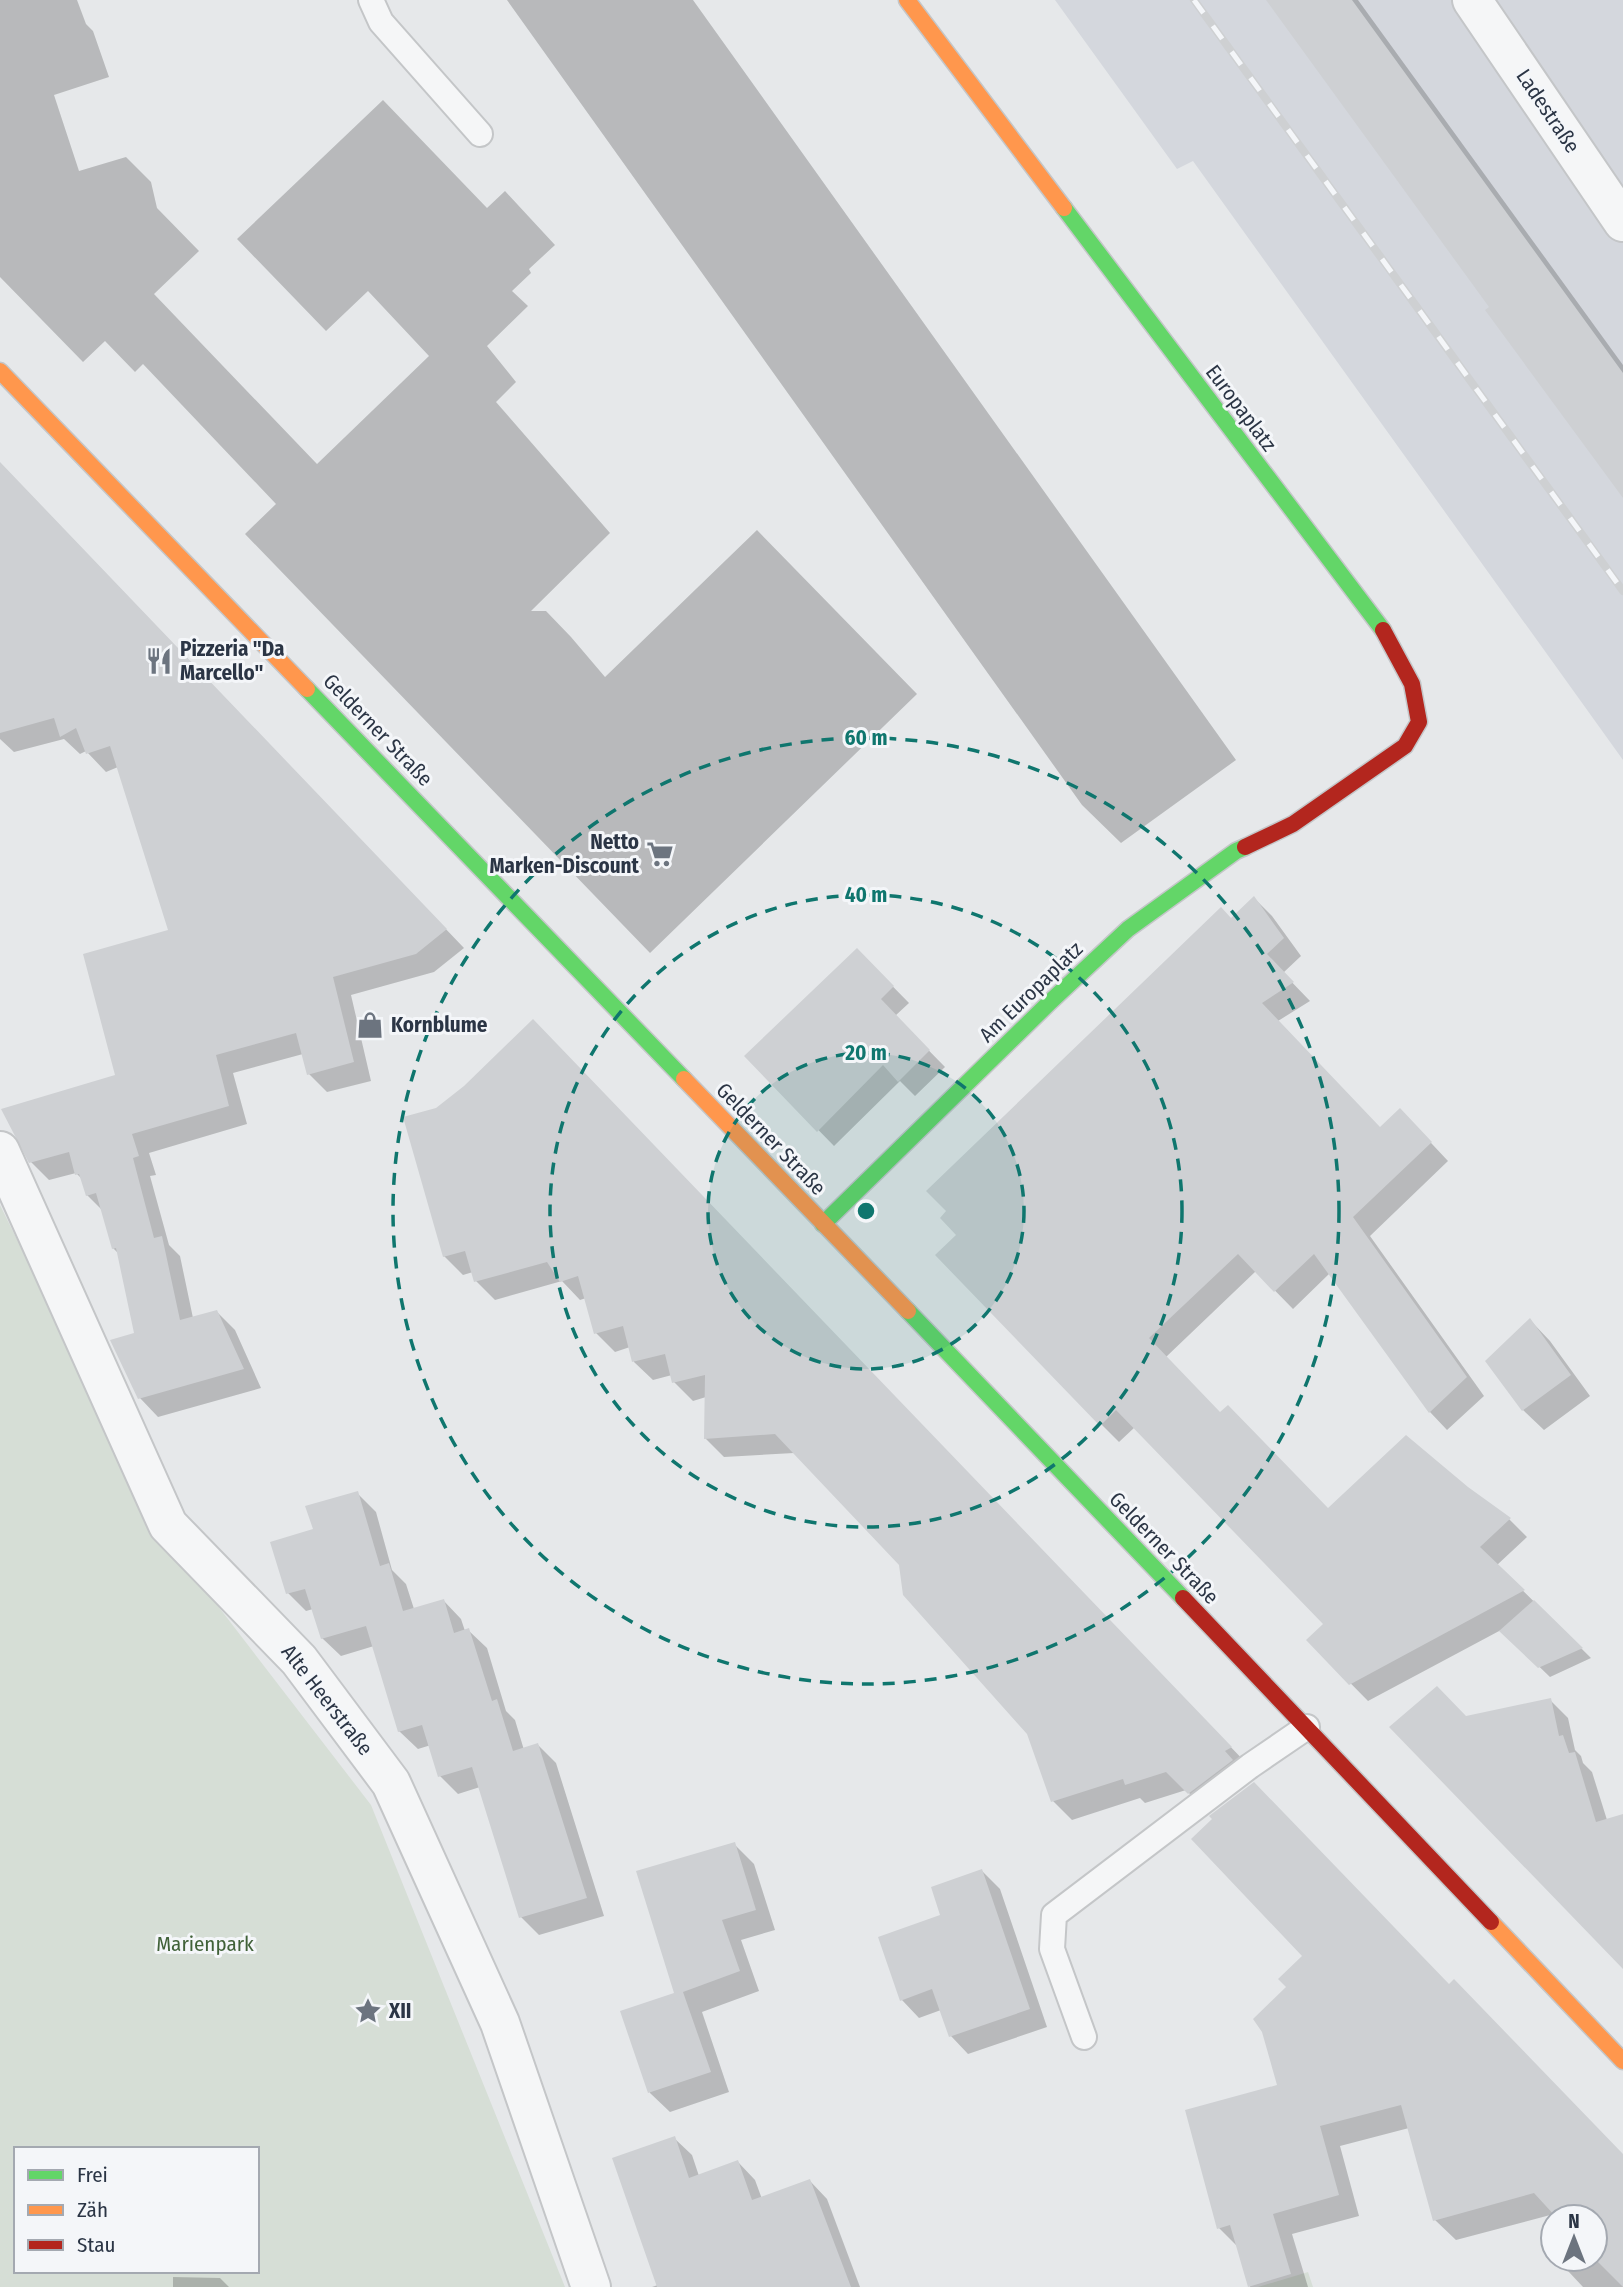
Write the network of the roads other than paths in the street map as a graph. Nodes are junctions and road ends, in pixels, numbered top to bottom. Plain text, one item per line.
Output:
1 (371, 0) edge
2 (907, 0) edge
3 (1472, 0) edge
4 (480, 134) dead end
5 (1623, 222) edge
6 (0, 371) edge
7 (1293, 824) joint
8 (0, 1151) edge
9 (823, 1224) junction
10 (1307, 1727) junction
11 (1084, 2037) dead end
12 (1623, 2061) edge
13 (591, 2287) edge

1 - 4 lane
2 - 7 street, Europaplatz
3 - 5 street, Ladestraße
6 - 9 street, Gelderner Straße
7 - 9 street, Am Europaplatz
8 - 13 street, Alte Heerstraße
9 - 10 street, Gelderner Straße
10 - 11 lane
10 - 12 street, Gelderner Straße

